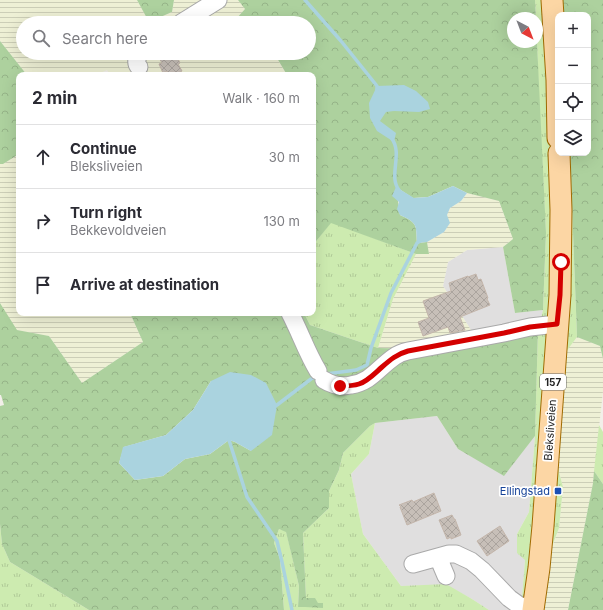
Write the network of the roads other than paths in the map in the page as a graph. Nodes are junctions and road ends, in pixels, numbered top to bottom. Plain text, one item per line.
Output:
1 (218, 0) edge
2 (552, 0) edge
3 (192, 16) edge
4 (557, 120) edge
5 (559, 156) edge
6 (292, 316) edge
7 (557, 324) junction
8 (438, 557) junction
9 (413, 564) dead end
10 (446, 576) dead end
11 (533, 609) edge

1 - 3 street
2 - 4 main road
5 - 7 main road, Bleksliveien / 157
6 - 7 street
7 - 11 main road, Bleksliveien / 157
8 - 9 street
8 - 10 street
8 - 11 street

